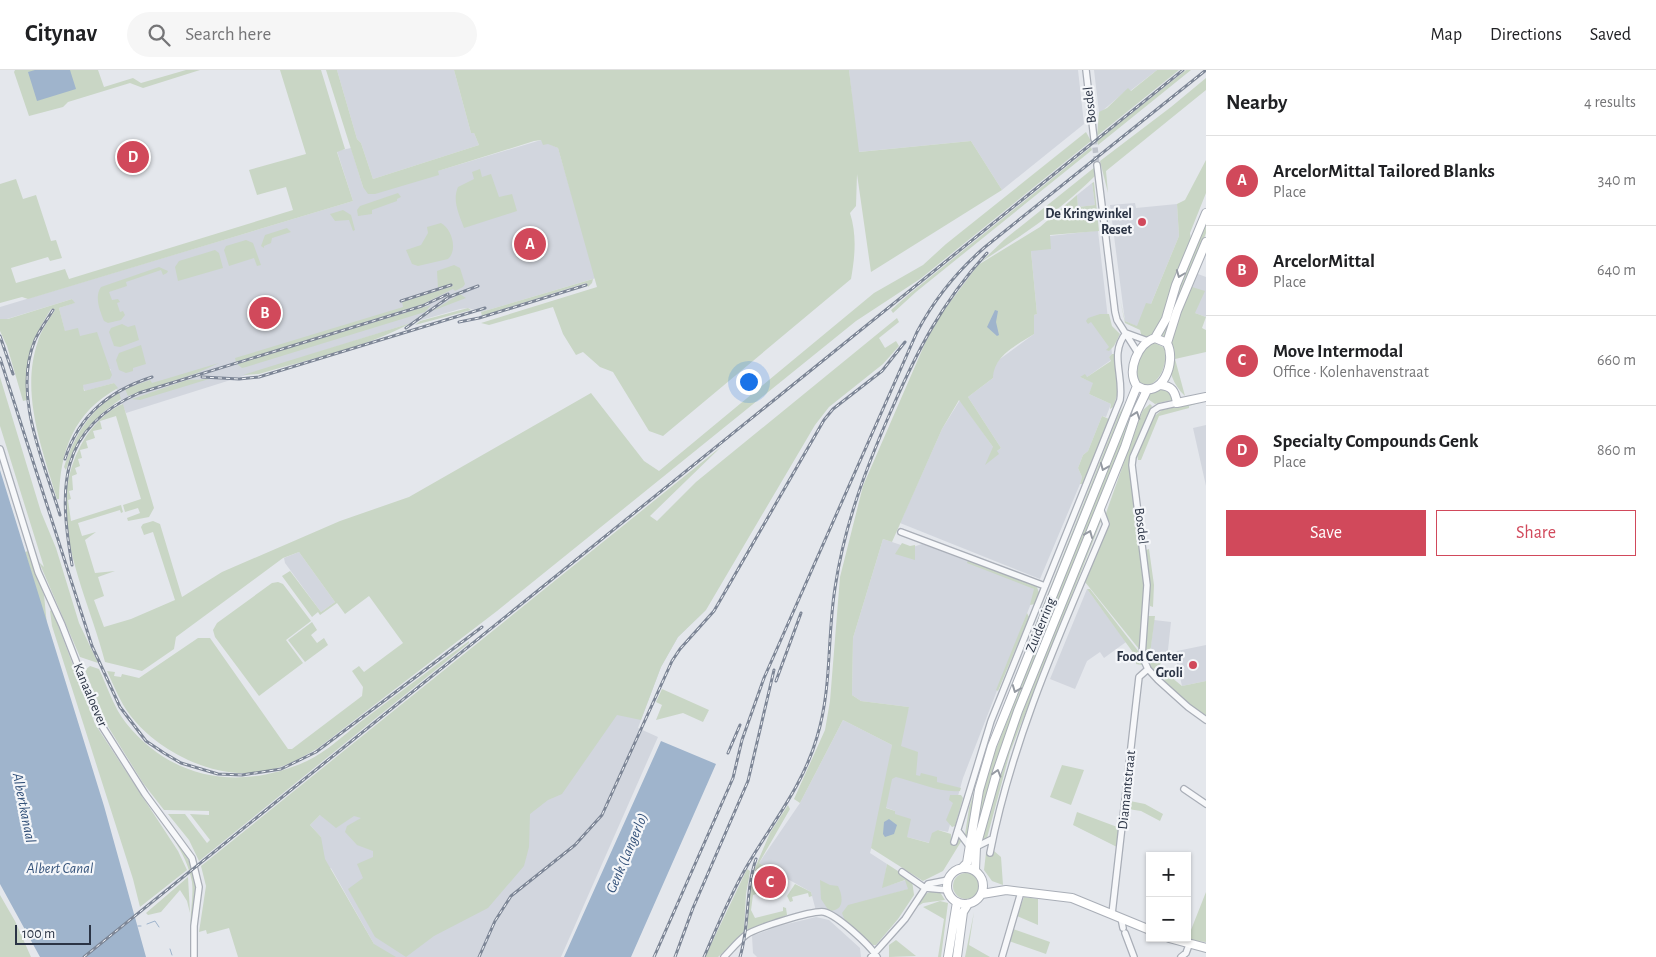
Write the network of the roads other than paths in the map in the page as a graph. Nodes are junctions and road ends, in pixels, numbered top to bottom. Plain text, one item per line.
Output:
1 (1086, 70) edge
2 (1094, 140) tunnel mouth
3 (1098, 165) tunnel mouth
4 (1206, 213) edge
5 (1206, 242) edge
6 (1126, 333) junction
7 (1152, 340) junction
8 (1167, 343) junction
9 (1138, 353) junction
10 (1168, 373) junction
11 (1160, 385) junction
12 (1137, 386) junction
13 (1148, 390) junction
14 (1206, 397) edge
15 (1180, 402) junction
16 (0, 449) edge
17 (1100, 508) junction
18 (901, 532) dead end
19 (1045, 586) junction
20 (1148, 669) junction
21 (1206, 720) edge
22 (1184, 789) dead end
23 (1206, 804) edge
24 (958, 831) junction
25 (992, 840) junction
26 (954, 842) dead end
27 (973, 848) junction
28 (990, 853) dead end
29 (963, 868) junction
30 (975, 870) junction
31 (902, 872) dead end
32 (948, 880) junction
33 (984, 883) junction
34 (925, 888) junction
35 (948, 890) junction
36 (1006, 890) junction
37 (1021, 892) junction
38 (982, 894) junction
39 (957, 902) junction
40 (968, 904) junction
41 (1112, 914) junction
42 (1121, 918) junction
43 (1146, 928) edge
44 (1180, 942) edge
45 (1189, 945) junction
46 (1206, 948) edge
47 (874, 956) edge
48 (193, 957) edge
49 (724, 957) edge
50 (948, 957) edge
51 (957, 957) edge
52 (1002, 957) edge
53 (1134, 957) edge
54 (1181, 957) edge

1 - 2 street, Bosdel
3 - 6 street
4 -> 7 main road, Zuiderring
5 - 8 main road
6 - 7 street
6 - 9 street
6 - 19 street, Zuiderring
7 - 8 main road
7 - 9 main road, Zuiderring
8 - 10 main road
9 - 12 main road, Zuiderring
10 - 11 main road
10 - 15 main road
11 - 13 main road
11 - 15 main road
12 - 13 main road
12 -> 27 main road, Zuiderring
17 -> 13 main road, Zuiderring
14 - 15 main road
15 - 20 street, Bosdel
16 - 48 street, Kanaaloever
17 - 25 street, Zuiderring
27 -> 17 main road, Zuiderring
18 - 19 street, Zuiderring
19 - 24 street, Zuiderring
20 - 21 street
20 - 41 street, Diamantstraat
22 - 23 street
24 - 26 street, Zuiderring
24 - 27 street
25 - 27 street
25 - 28 street, Zuiderring
27 - 29 main road, Zuiderring
27 - 30 main road, Zuiderring
29 - 30 main road
29 - 32 main road
30 - 33 main road
31 - 34 street
32 - 34 street
32 - 35 main road
33 - 36 main road
33 - 38 main road
34 - 35 street
34 - 47 street
35 - 39 main road
36 - 37 main road
36 - 38 main road
37 - 41 main road
37 - 52 street
38 - 40 main road
39 - 40 main road
39 - 50 main road
40 - 51 main road
41 - 42 main road
42 - 43 main road
42 - 53 street
44 - 45 main road
45 - 46 main road
45 - 54 street
47 - 49 street

